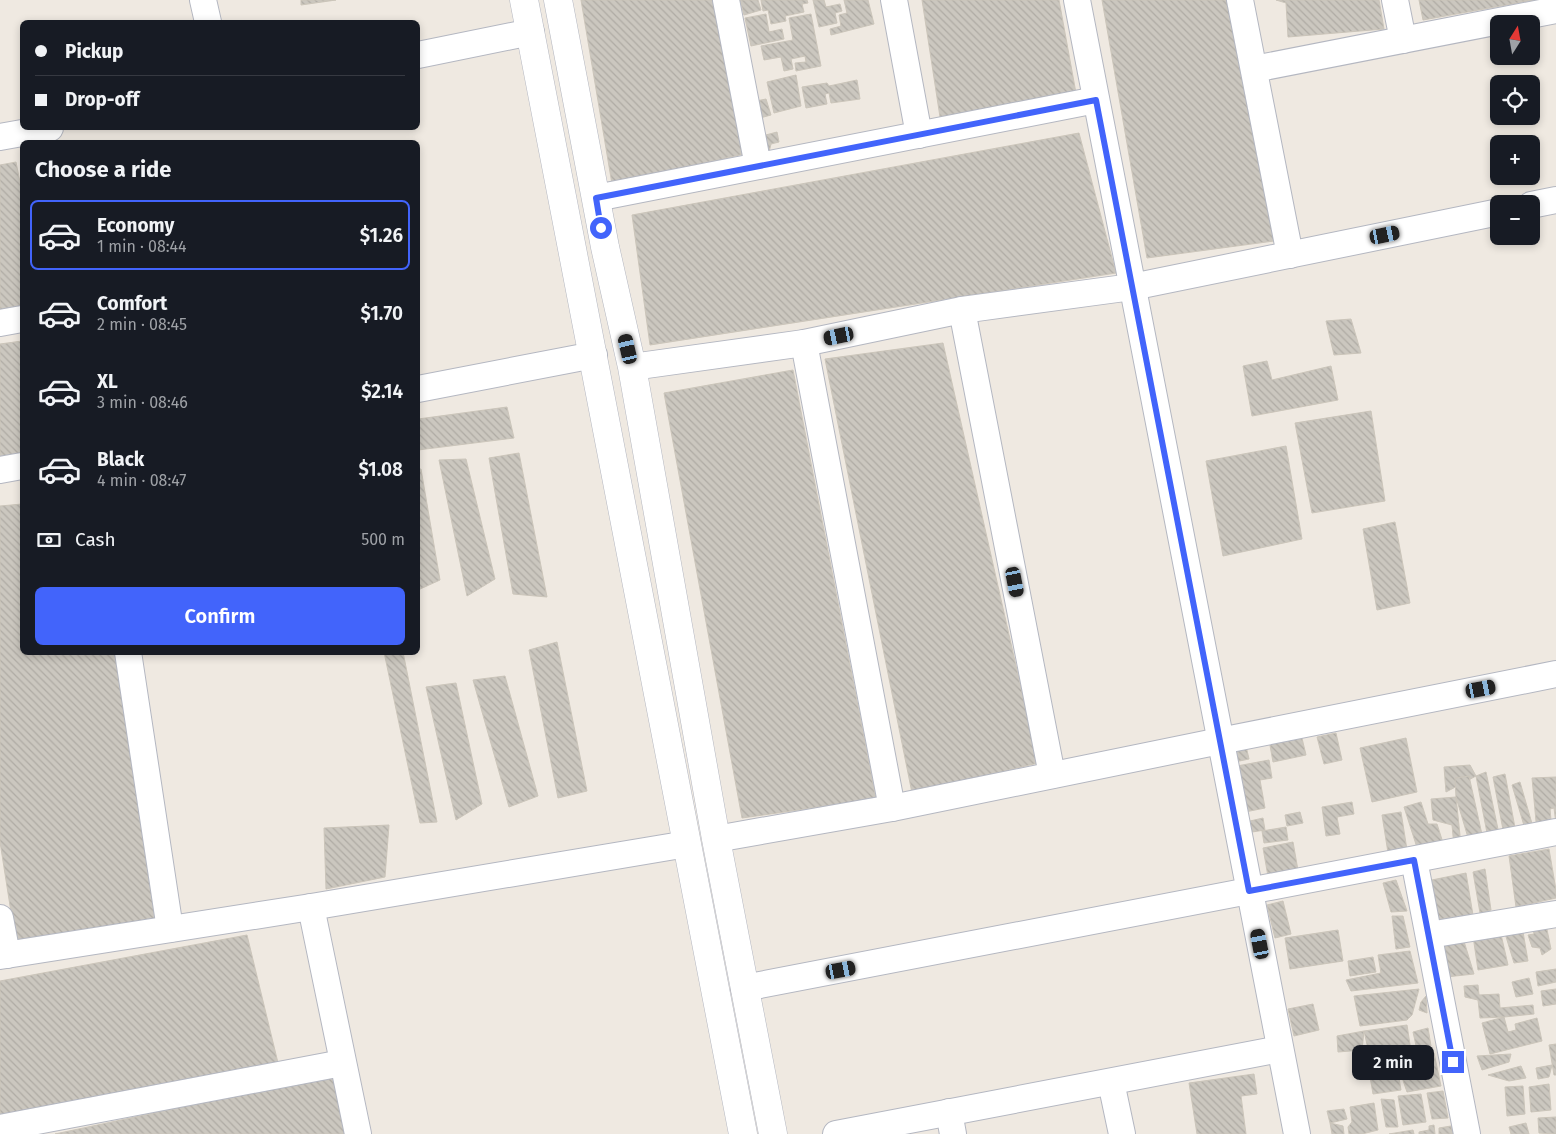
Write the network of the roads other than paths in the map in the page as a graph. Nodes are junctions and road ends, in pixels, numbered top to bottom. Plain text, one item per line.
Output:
1 (203, 0) edge
2 (524, 0) edge
3 (558, 0) edge
4 (726, 0) edge
5 (894, 0) edge
6 (1077, 0) edge
7 (1240, 0) edge
8 (1395, 0) edge
9 (1556, 10) edge
10 (208, 20) edge
11 (531, 32) junction
12 (1403, 40) junction
13 (420, 54) edge
14 (1254, 69) junction
15 (1096, 100) junction
16 (42, 133) edge
17 (919, 135) junction
18 (0, 137) edge
19 (758, 166) junction
20 (596, 198) junction
21 (1556, 200) edge
22 (1540, 204) edge
23 (1490, 214) edge
24 (601, 228) junction
25 (570, 231) junction
26 (1290, 255) junction
27 (611, 276) junction
28 (579, 280) junction
29 (1132, 287) junction
30 (962, 310) junction
31 (20, 319) edge
32 (0, 323) edge
33 (804, 343) junction
34 (594, 355) junction
35 (632, 367) junction
36 (420, 389) edge
37 (20, 466) edge
38 (0, 470) edge
39 (128, 655) edge
40 (1556, 674) edge
41 (1220, 741) junction
42 (1052, 775) junction
43 (892, 808) junction
44 (1556, 832) edge
45 (716, 839) junction
46 (687, 844) junction
47 (1414, 860) junction
48 (1249, 891) junction
49 (311, 907) junction
50 (1556, 914) edge
51 (0, 918) edge
52 (170, 929) junction
53 (1429, 935) junction
54 (4, 956) edge
55 (744, 988) junction
56 (1280, 1049) junction
57 (342, 1063) junction
58 (1111, 1082) junction
59 (951, 1123) edge
60 (0, 1128) edge
61 (358, 1134) edge
62 (744, 1134) edge
63 (773, 1134) edge
64 (836, 1134) edge
65 (1122, 1134) edge
66 (1297, 1134) edge
67 (1467, 1134) edge

1 - 10 street
2 - 11 street
3 - 20 street
4 - 19 street
5 - 17 street
6 - 15 street
7 - 14 street
8 - 12 street
9 - 12 street
11 - 13 street
11 - 25 street
12 - 14 street
14 - 26 street
15 - 17 street
15 - 29 street
16 - 18 street
17 - 19 street
19 - 20 street
20 - 24 street
21 - 22 street
23 - 26 street
24 - 25 street
24 - 27 street
25 - 28 street
26 - 29 street
27 - 28 street
27 - 35 street
28 - 34 street
29 - 30 street
29 - 41 street
30 - 33 street
30 - 42 street
31 - 32 street
33 - 35 street
33 - 43 street
34 - 36 street
34 - 46 street
35 - 45 street
37 - 38 street
39 - 52 street
40 - 41 street
41 - 42 street
41 - 48 street
42 - 43 street
43 - 45 street
44 - 47 street
45 - 55 street
46 - 49 street
46 - 62 street
47 - 48 street
47 - 53 street
48 - 55 street
48 - 56 street
49 - 52 street
49 - 57 street
50 - 53 street
51 - 54 street
52 - 54 street
53 - 67 street
55 - 63 street
56 - 58 street
56 - 66 street
57 - 60 street
57 - 61 street
58 - 59 street
58 - 65 street
59 - 64 street

